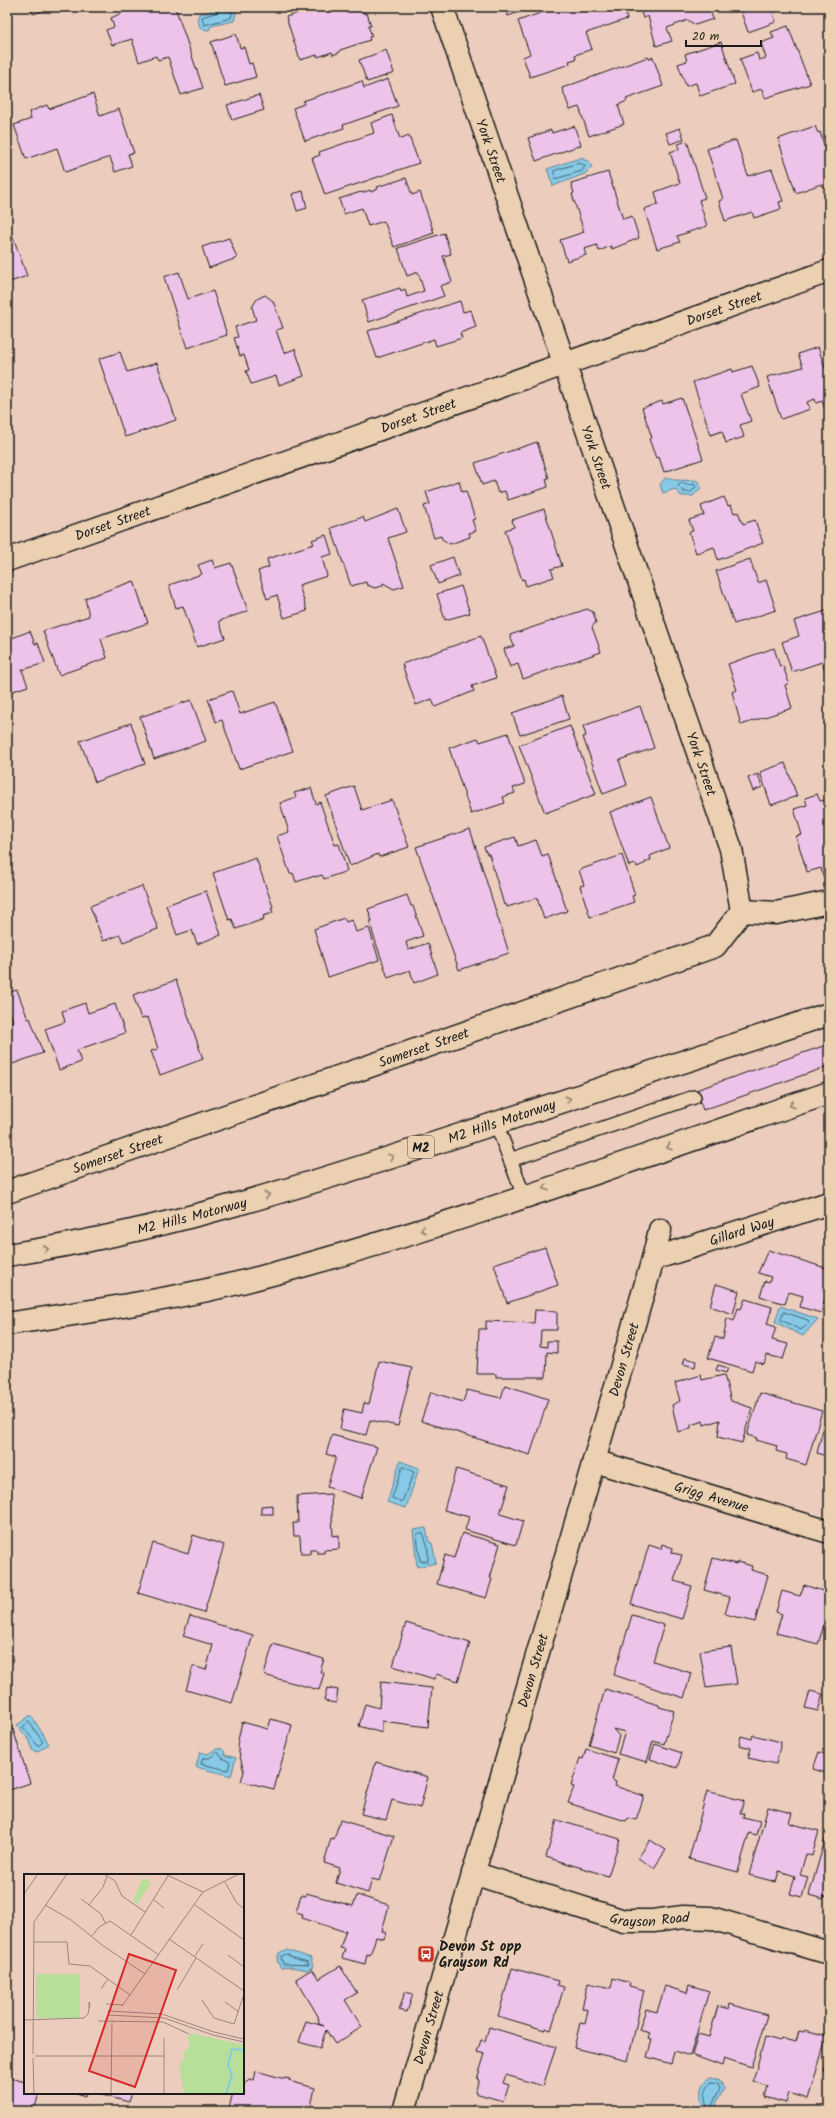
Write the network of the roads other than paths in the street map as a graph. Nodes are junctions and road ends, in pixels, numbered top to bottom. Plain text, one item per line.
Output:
1 (442, 7) edge
2 (829, 271) edge
3 (565, 363) junction
4 (7, 560) edge
5 (829, 902) edge
6 (742, 911) junction
7 (829, 1014) edge
8 (829, 1092) edge
9 (694, 1097) dead end
10 (496, 1123) junction
11 (510, 1160) junction
12 (7, 1192) edge
13 (524, 1196) junction
14 (829, 1203) edge
15 (660, 1230) dead end
16 (7, 1255) edge
17 (653, 1259) junction
18 (7, 1324) edge
19 (594, 1461) junction
20 (829, 1532) edge
21 (473, 1873) junction
22 (829, 1953) edge
23 (404, 2111) edge

1 - 3 main road, York Street
2 - 3 main road, Dorset Street
3 - 4 main road, Dorset Street
3 - 6 main road, York Street
5 - 6 main road
6 - 12 main road, Somerset Street
10 -> 7 main road, M2 Hills Motorway / M2
8 -> 13 main road
9 - 11 lane
10 - 11 lane
16 -> 10 main road, M2 Hills Motorway / M2
11 - 13 lane
13 -> 18 main road
14 - 17 main road, Gillard Way
15 - 17 main road, Devon Street
17 - 19 main road, Devon Street
19 - 20 main road, Grigg Avenue
19 - 21 main road, Devon Street
21 - 22 main road, Grayson Road
21 - 23 main road, Devon Street

